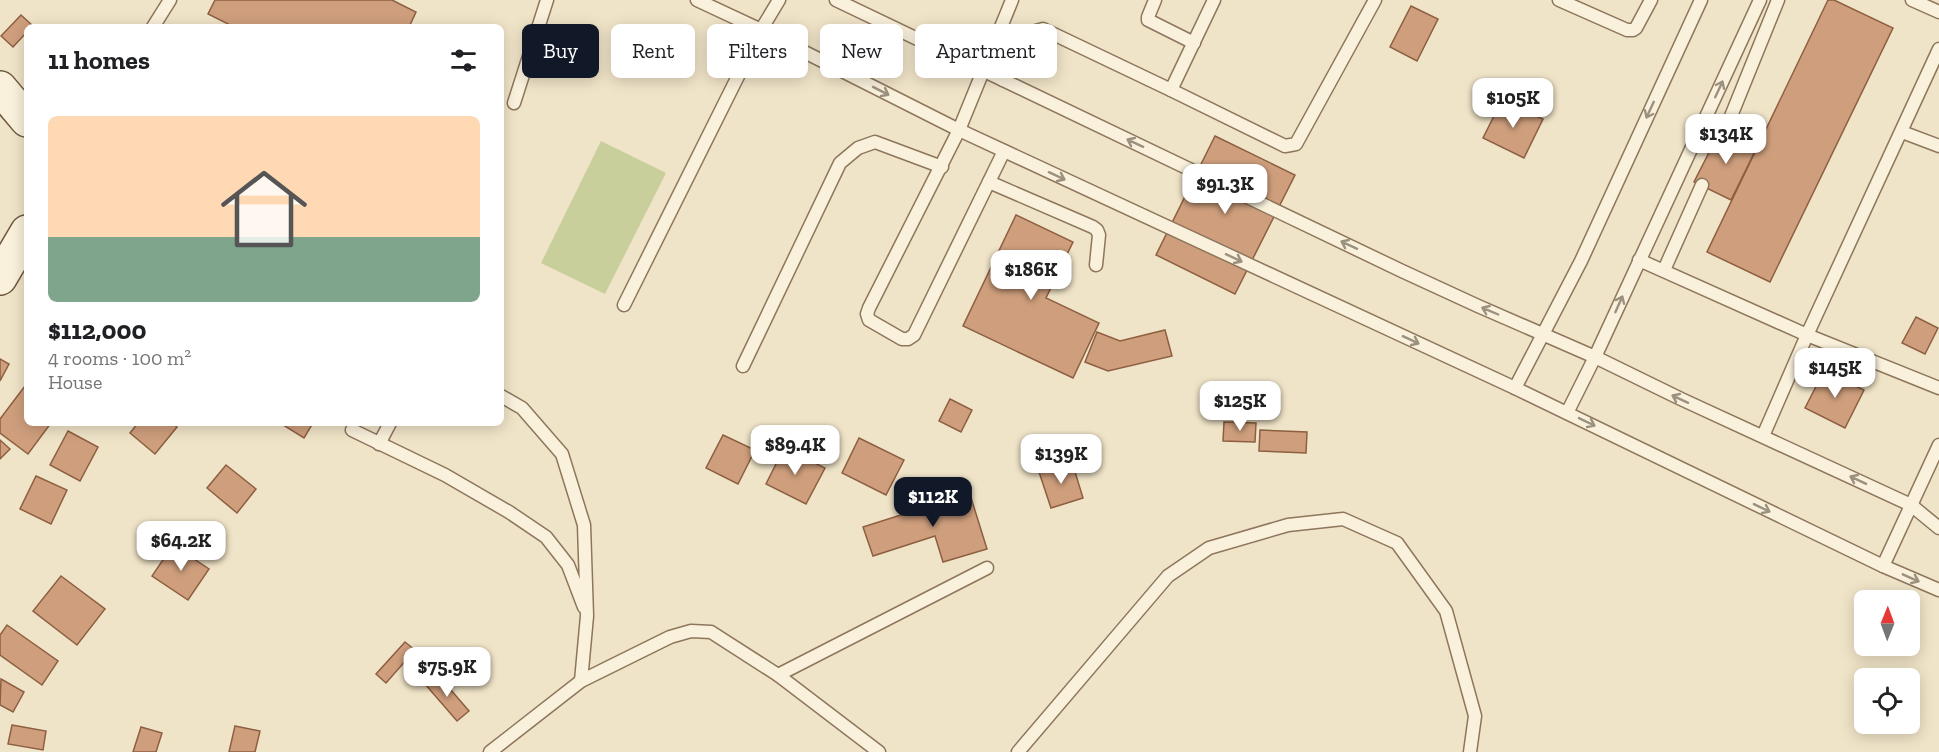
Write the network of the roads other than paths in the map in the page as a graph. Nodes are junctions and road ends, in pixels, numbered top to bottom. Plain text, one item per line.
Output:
1 (170, 0) edge
2 (547, 0) edge
3 (697, 0) edge
4 (778, 0) edge
5 (836, 0) edge
6 (1012, 0) edge
7 (1155, 0) edge
8 (1214, 0) edge
9 (1375, 0) edge
10 (1559, 0) edge
11 (1651, 0) edge
12 (1701, 0) edge
13 (1760, 0) edge
14 (1778, 0) edge
15 (1912, 0) edge
16 (1939, 12) edge
17 (155, 24) edge
18 (747, 24) edge
19 (764, 24) edge
20 (1002, 24) edge
21 (915, 38) edge
22 (1194, 43) junction
23 (1939, 49) edge
24 (808, 54) edge
25 (736, 78) edge
26 (980, 78) edge
27 (999, 78) edge
28 (1003, 80) junction
29 (0, 88) edge
30 (1172, 90) junction
31 (513, 103) dead end
32 (24, 116) edge
33 (959, 130) junction
34 (1725, 131) dead end
35 (1902, 132) junction
36 (1939, 146) edge
37 (1004, 151) junction
38 (942, 166) junction
39 (989, 182) junction
40 (1702, 185) dead end
41 (24, 237) edge
42 (1639, 260) junction
43 (1096, 265) dead end
44 (1664, 270) junction
45 (0, 278) edge
46 (624, 305) dead end
47 (1544, 334) junction
48 (1807, 335) junction
49 (1595, 357) junction
50 (743, 366) dead end
51 (1515, 388) junction
52 (1939, 388) edge
53 (504, 398) edge
54 (1567, 413) junction
55 (388, 426) edge
56 (352, 430) dead end
57 (1763, 436) junction
58 (379, 444) junction
59 (1939, 445) edge
60 (1911, 505) junction
61 (1939, 528) edge
62 (1883, 566) junction
63 (987, 568) dead end
64 (1939, 590) edge
65 (587, 616) junction
66 (778, 675) junction
67 (581, 681) junction
68 (490, 752) edge
69 (879, 752) edge
70 (1018, 752) edge
71 (1470, 752) edge

1 - 17 lane
2 - 31 lane
3 - 18 lane
4 - 19 lane
5 - 21 lane
6 - 20 lane
7 - 22 lane
8 - 22 lane
9 - 30 lane
10 - 11 lane
12 -> 47 lane
42 -> 13 lane
14 - 34 lane
15 - 16 lane
22 - 30 lane
23 - 35 lane
24 -> 33 lane
25 - 46 lane
26 - 33 lane
27 - 28 lane
28 - 30 lane
47 -> 28 lane
29 - 32 main road
33 - 37 lane
33 - 38 lane
35 - 36 lane
35 - 48 lane
37 - 39 lane
37 -> 51 lane
38 - 39 lane
38 - 50 lane
39 - 43 lane
40 - 44 lane
41 - 45 main road
42 - 44 lane
49 -> 42 lane
44 - 48 lane
47 - 49 lane
47 - 51 lane
48 - 52 lane
48 - 57 lane
49 - 54 lane
57 -> 49 lane
51 - 54 lane
53 - 65 lane
54 -> 62 lane
55 - 58 lane
56 - 58 lane
60 -> 57 lane
58 - 65 lane
59 - 60 lane
60 - 61 lane
60 - 62 lane
62 -> 64 lane
63 - 66 lane
65 - 67 lane
66 - 67 lane
66 - 69 lane
67 - 68 lane
70 - 71 lane

